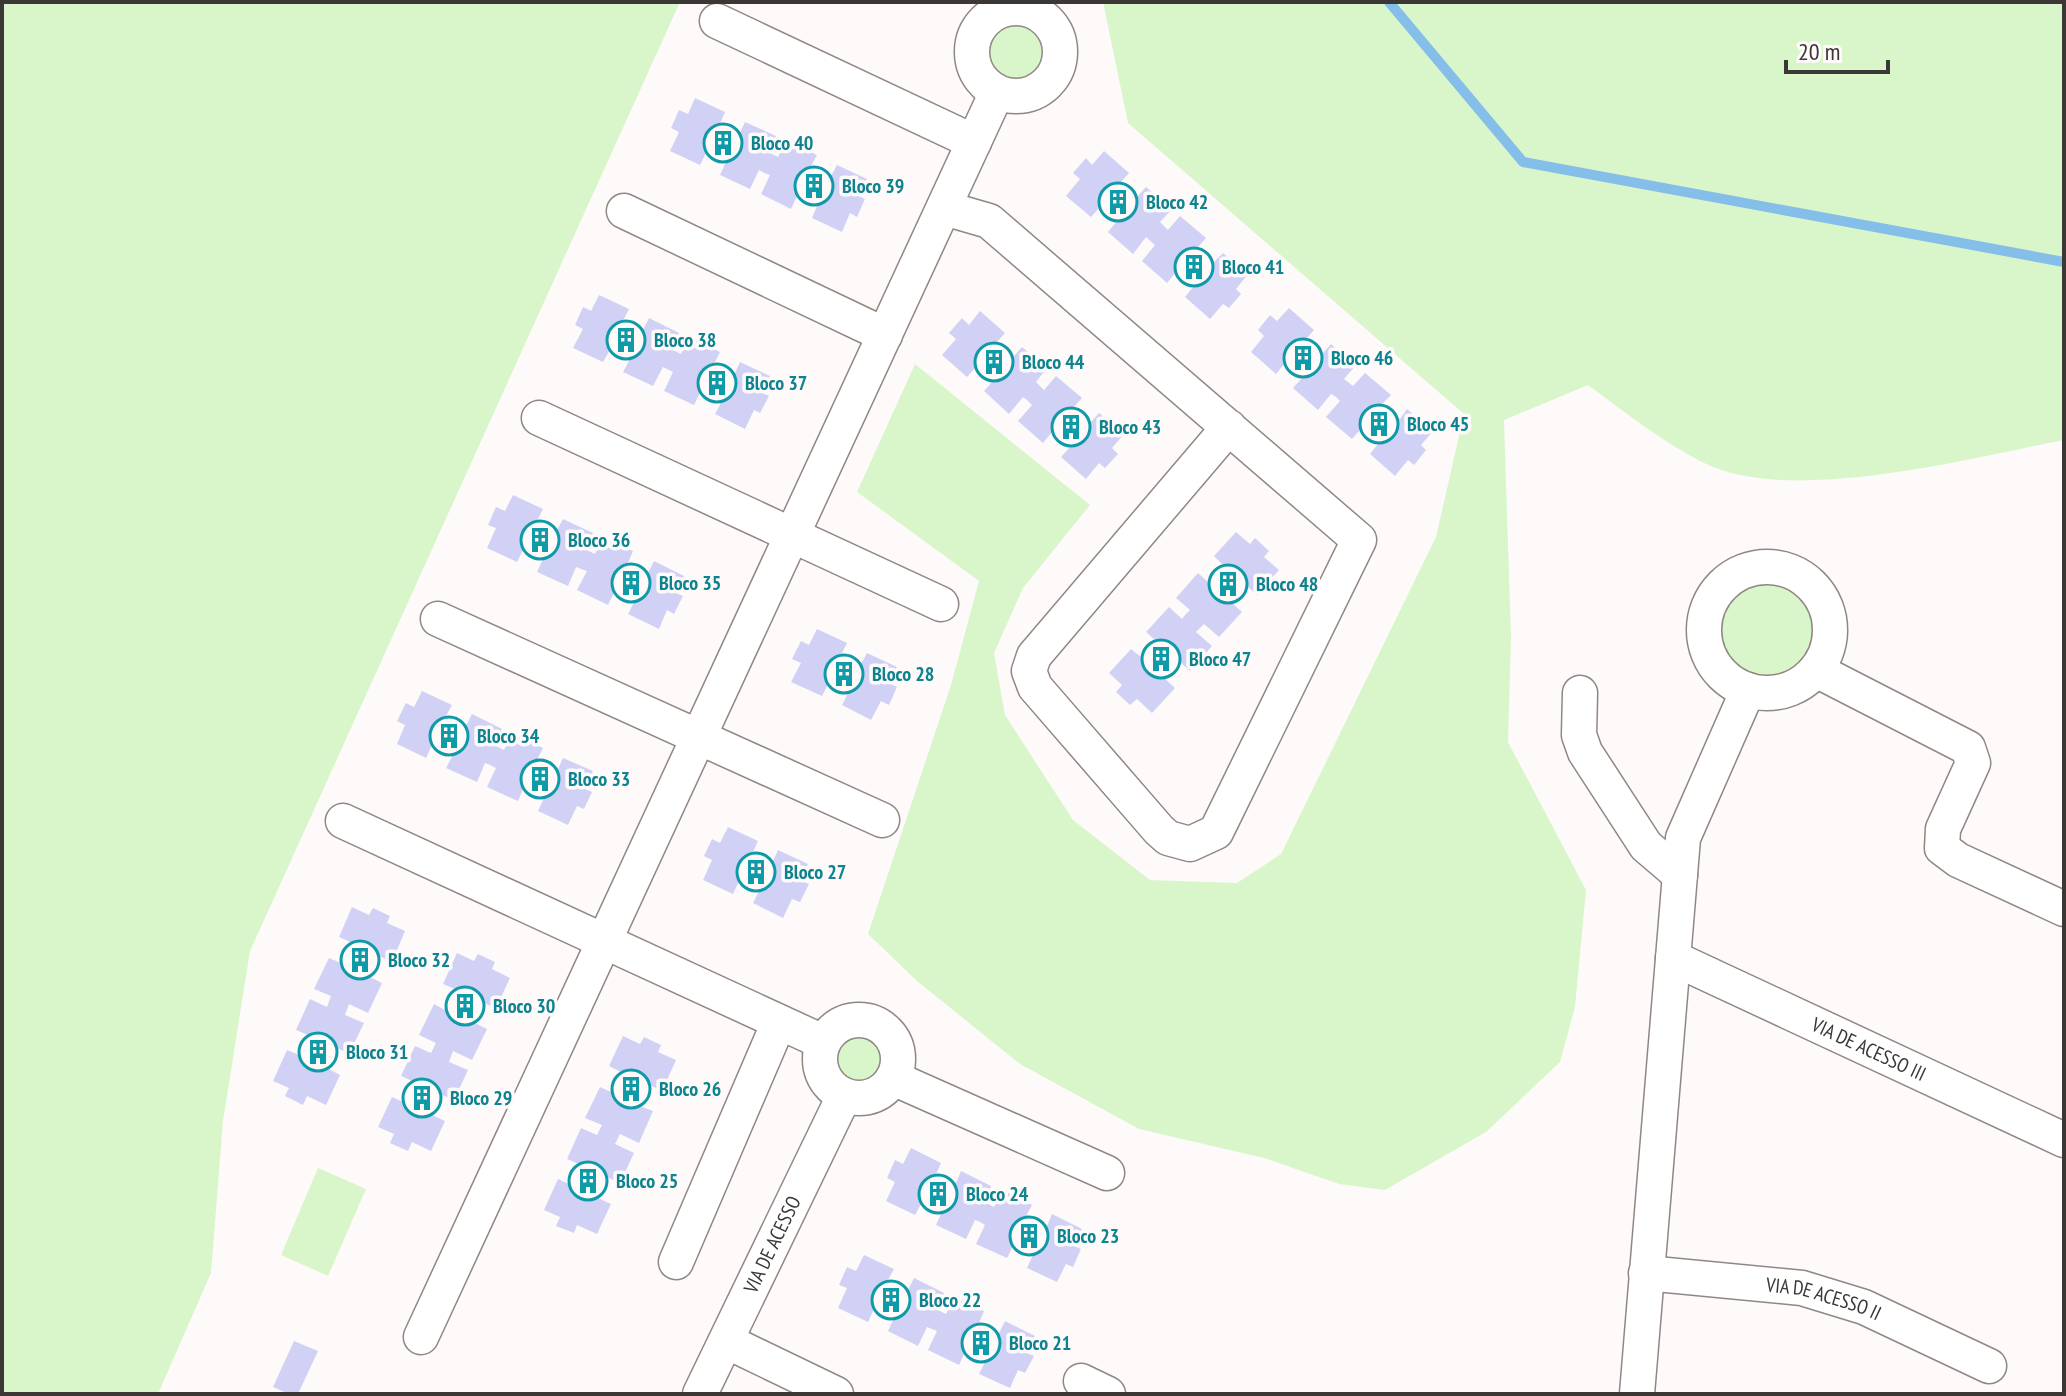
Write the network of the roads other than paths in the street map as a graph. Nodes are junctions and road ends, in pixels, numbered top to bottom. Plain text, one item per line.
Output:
1 (717, 21) dead end
2 (997, 92) dead end
3 (974, 142) junction
4 (944, 208) junction
5 (624, 211) dead end
6 (885, 335) junction
7 (539, 418) dead end
8 (1229, 427) junction
9 (792, 535) junction
10 (941, 604) dead end
11 (438, 619) dead end
12 (1816, 670) junction
13 (1748, 690) junction
14 (1580, 693) dead end
15 (699, 737) junction
16 (882, 820) dead end
17 (343, 821) dead end
18 (1680, 875) junction
19 (2064, 909) edge
20 (604, 942) junction
21 (1673, 958) junction
22 (779, 1022) junction
23 (823, 1042) junction
24 (893, 1078) junction
25 (844, 1096) junction
26 (2064, 1140) edge
27 (1107, 1173) dead end
28 (676, 1262) dead end
29 (1646, 1273) junction
30 (421, 1337) dead end
31 (726, 1341) junction
32 (1989, 1366) dead end
33 (700, 1394) edge
34 (836, 1394) edge
35 (1637, 1394) edge

1 - 3 lane
2 - 3 lane
3 - 4 lane
4 - 6 lane
4 - 8 lane
5 - 6 lane
6 - 9 lane
7 - 9 lane
8 - 8 lane
9 - 10 lane
9 - 15 lane
11 - 15 lane
12 - 13 lane
12 - 13 lane
12 - 19 lane
13 - 18 lane
14 - 18 lane
15 - 16 lane
15 - 20 lane
17 - 20 lane
18 - 21 lane
20 - 22 lane
20 - 30 lane
21 - 26 lane, VIA DE ACESSO III
21 - 29 lane
22 - 23 lane
22 - 28 lane
23 - 24 lane
23 - 25 lane
24 - 25 lane
24 - 27 lane
25 - 31 lane, VIA DE ACESSO
29 - 32 lane, VIA DE ACESSO II
29 - 35 lane
31 - 33 lane, VIA DE ACESSO
31 - 34 lane

